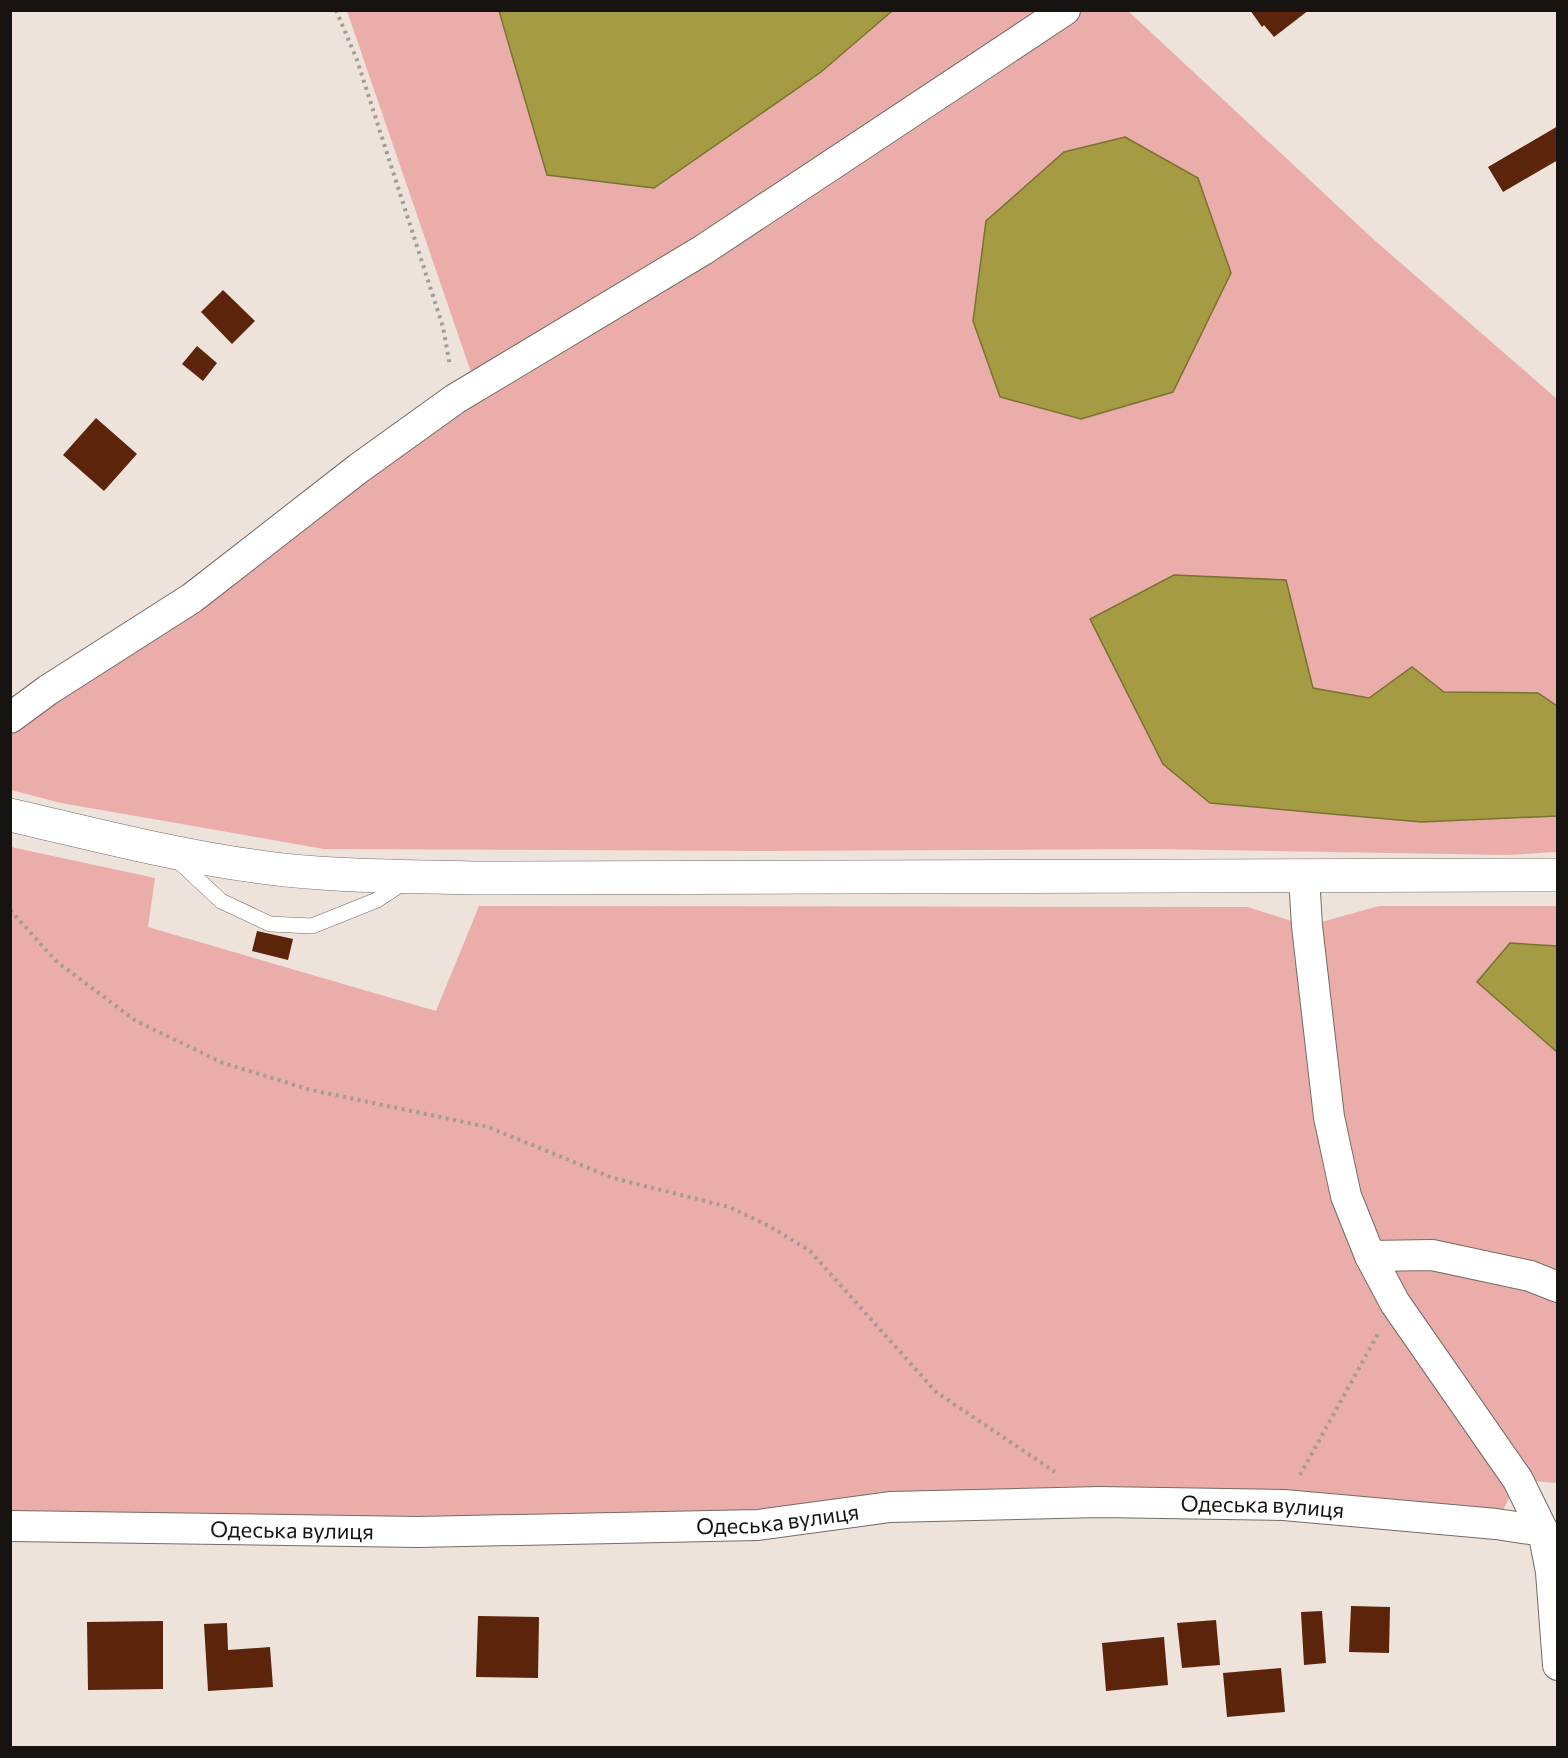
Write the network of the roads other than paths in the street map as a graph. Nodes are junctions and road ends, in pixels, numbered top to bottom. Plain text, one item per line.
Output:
1 (1065, 10) edge
2 (10, 718) edge
3 (10, 815) edge
4 (166, 850) junction
5 (1557, 875) edge
6 (412, 876) junction
7 (1304, 876) junction
8 (1370, 1256) junction
9 (1557, 1287) edge
10 (10, 1526) edge
11 (1543, 1532) junction
12 (1557, 1665) edge

1 - 2 street
3 - 4 street
4 - 6 street
4 - 6 lane
5 - 7 street
6 - 7 street
7 - 8 street
8 - 9 street
8 - 11 street
10 - 11 street, Одеська вулиця
11 - 12 street

